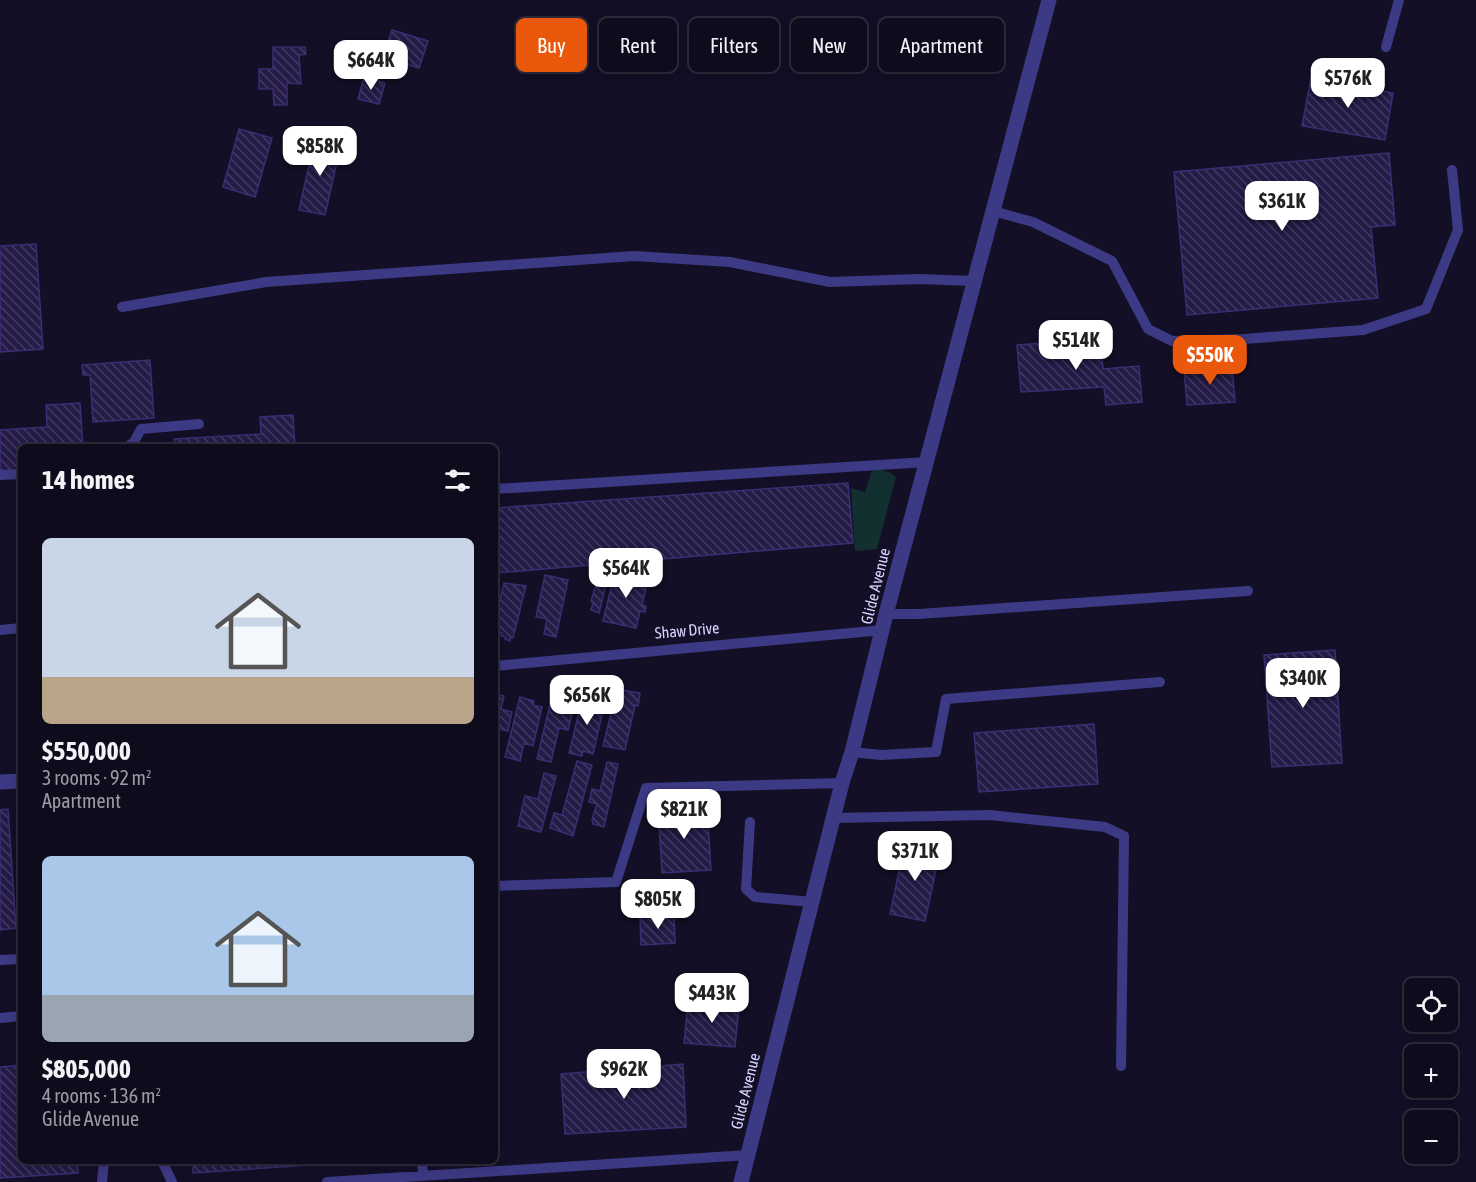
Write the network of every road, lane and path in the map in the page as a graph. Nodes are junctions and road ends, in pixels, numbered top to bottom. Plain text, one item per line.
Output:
1 (1049, 0) edge
2 (1399, 0) edge
3 (1386, 47) dead end
4 (1452, 170) dead end
5 (993, 211) junction
6 (975, 281) junction
7 (122, 307) dead end
8 (199, 424) dead end
9 (131, 444) edge
10 (927, 462) junction
11 (18, 474) edge
12 (0, 475) edge
13 (498, 489) edge
14 (1248, 591) dead end
15 (886, 614) junction
16 (18, 628) edge
17 (0, 630) edge
18 (883, 630) junction
19 (498, 666) edge
20 (1160, 682) dead end
21 (852, 752) junction
22 (18, 781) edge
23 (0, 782) edge
24 (842, 783) junction
25 (833, 818) junction
26 (750, 822) dead end
27 (498, 886) edge
28 (812, 902) junction
29 (18, 959) edge
30 (0, 960) edge
31 (18, 1016) edge
32 (0, 1018) edge
33 (1121, 1066) dead end
34 (748, 1155) junction
35 (104, 1164) edge
36 (163, 1164) edge
37 (422, 1164) edge
38 (423, 1176) junction
39 (102, 1182) edge
40 (172, 1182) edge
41 (327, 1182) edge
42 (741, 1182) edge

1 - 5 street, Glide Avenue
2 - 3 lane
4 - 5 lane
5 - 6 street, Glide Avenue
6 - 7 lane
6 - 10 street, Glide Avenue
8 - 9 lane
10 - 13 lane
10 - 15 street, Glide Avenue
11 - 12 lane
14 - 15 lane
15 - 18 street, Glide Avenue
16 - 17 lane
18 - 19 lane, Shaw Drive
18 - 21 street, Glide Avenue
20 - 21 lane
21 - 24 street, Glide Avenue
22 - 23 street
24 - 25 street, Glide Avenue
24 - 27 lane
25 - 28 street, Glide Avenue
25 - 33 lane
26 - 28 lane
28 - 34 street, Glide Avenue
29 - 30 lane
31 - 32 lane
34 - 38 lane
34 - 42 street, Glide Avenue
35 - 39 lane
36 - 40 lane
37 - 38 lane
38 - 41 lane

